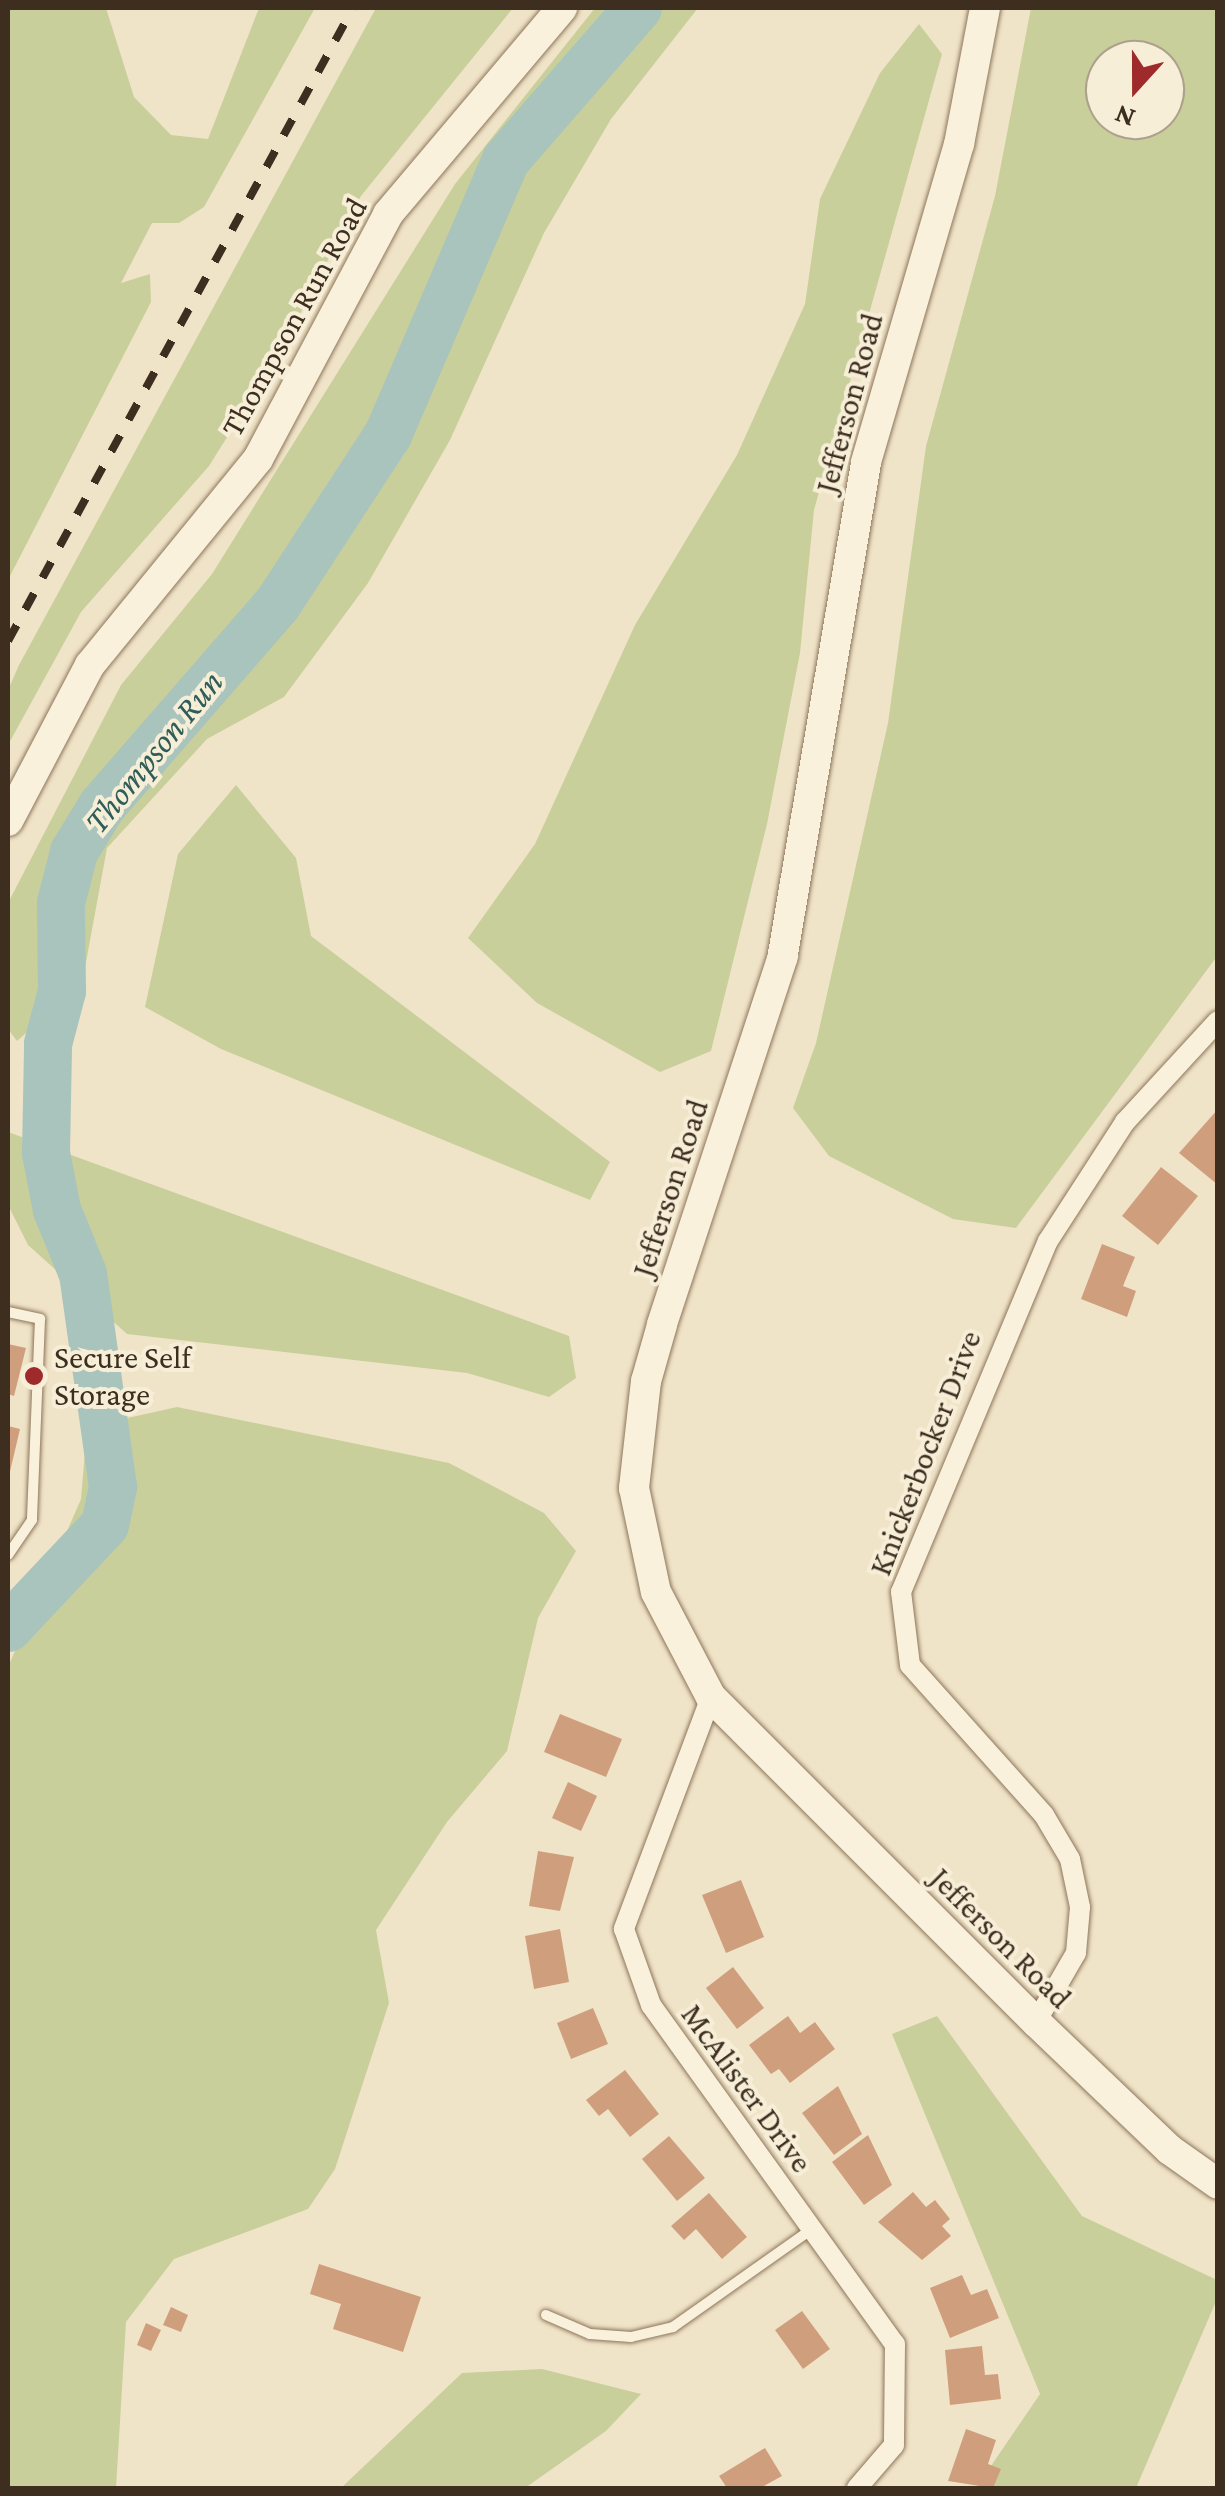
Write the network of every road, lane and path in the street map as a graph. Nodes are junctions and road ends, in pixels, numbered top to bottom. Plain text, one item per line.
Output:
1 (562, 8) edge
2 (984, 8) edge
3 (8, 821) edge
4 (1218, 1021) edge
5 (8, 1312) edge
6 (8, 1555) edge
7 (711, 1697) junction
8 (1036, 2022) junction
9 (1218, 2184) edge
10 (812, 2229) junction
11 (546, 2315) dead end
12 (857, 2488) edge

1 - 3 street, Thompson Run Road
2 - 7 street, Jefferson Road
4 - 8 street, Knickerbocker Drive
5 - 6 lane
7 - 8 street, Jefferson Road
7 - 10 street, McAlister Drive
8 - 9 street, Jefferson Road
10 - 11 lane
10 - 12 street, McAlister Drive

